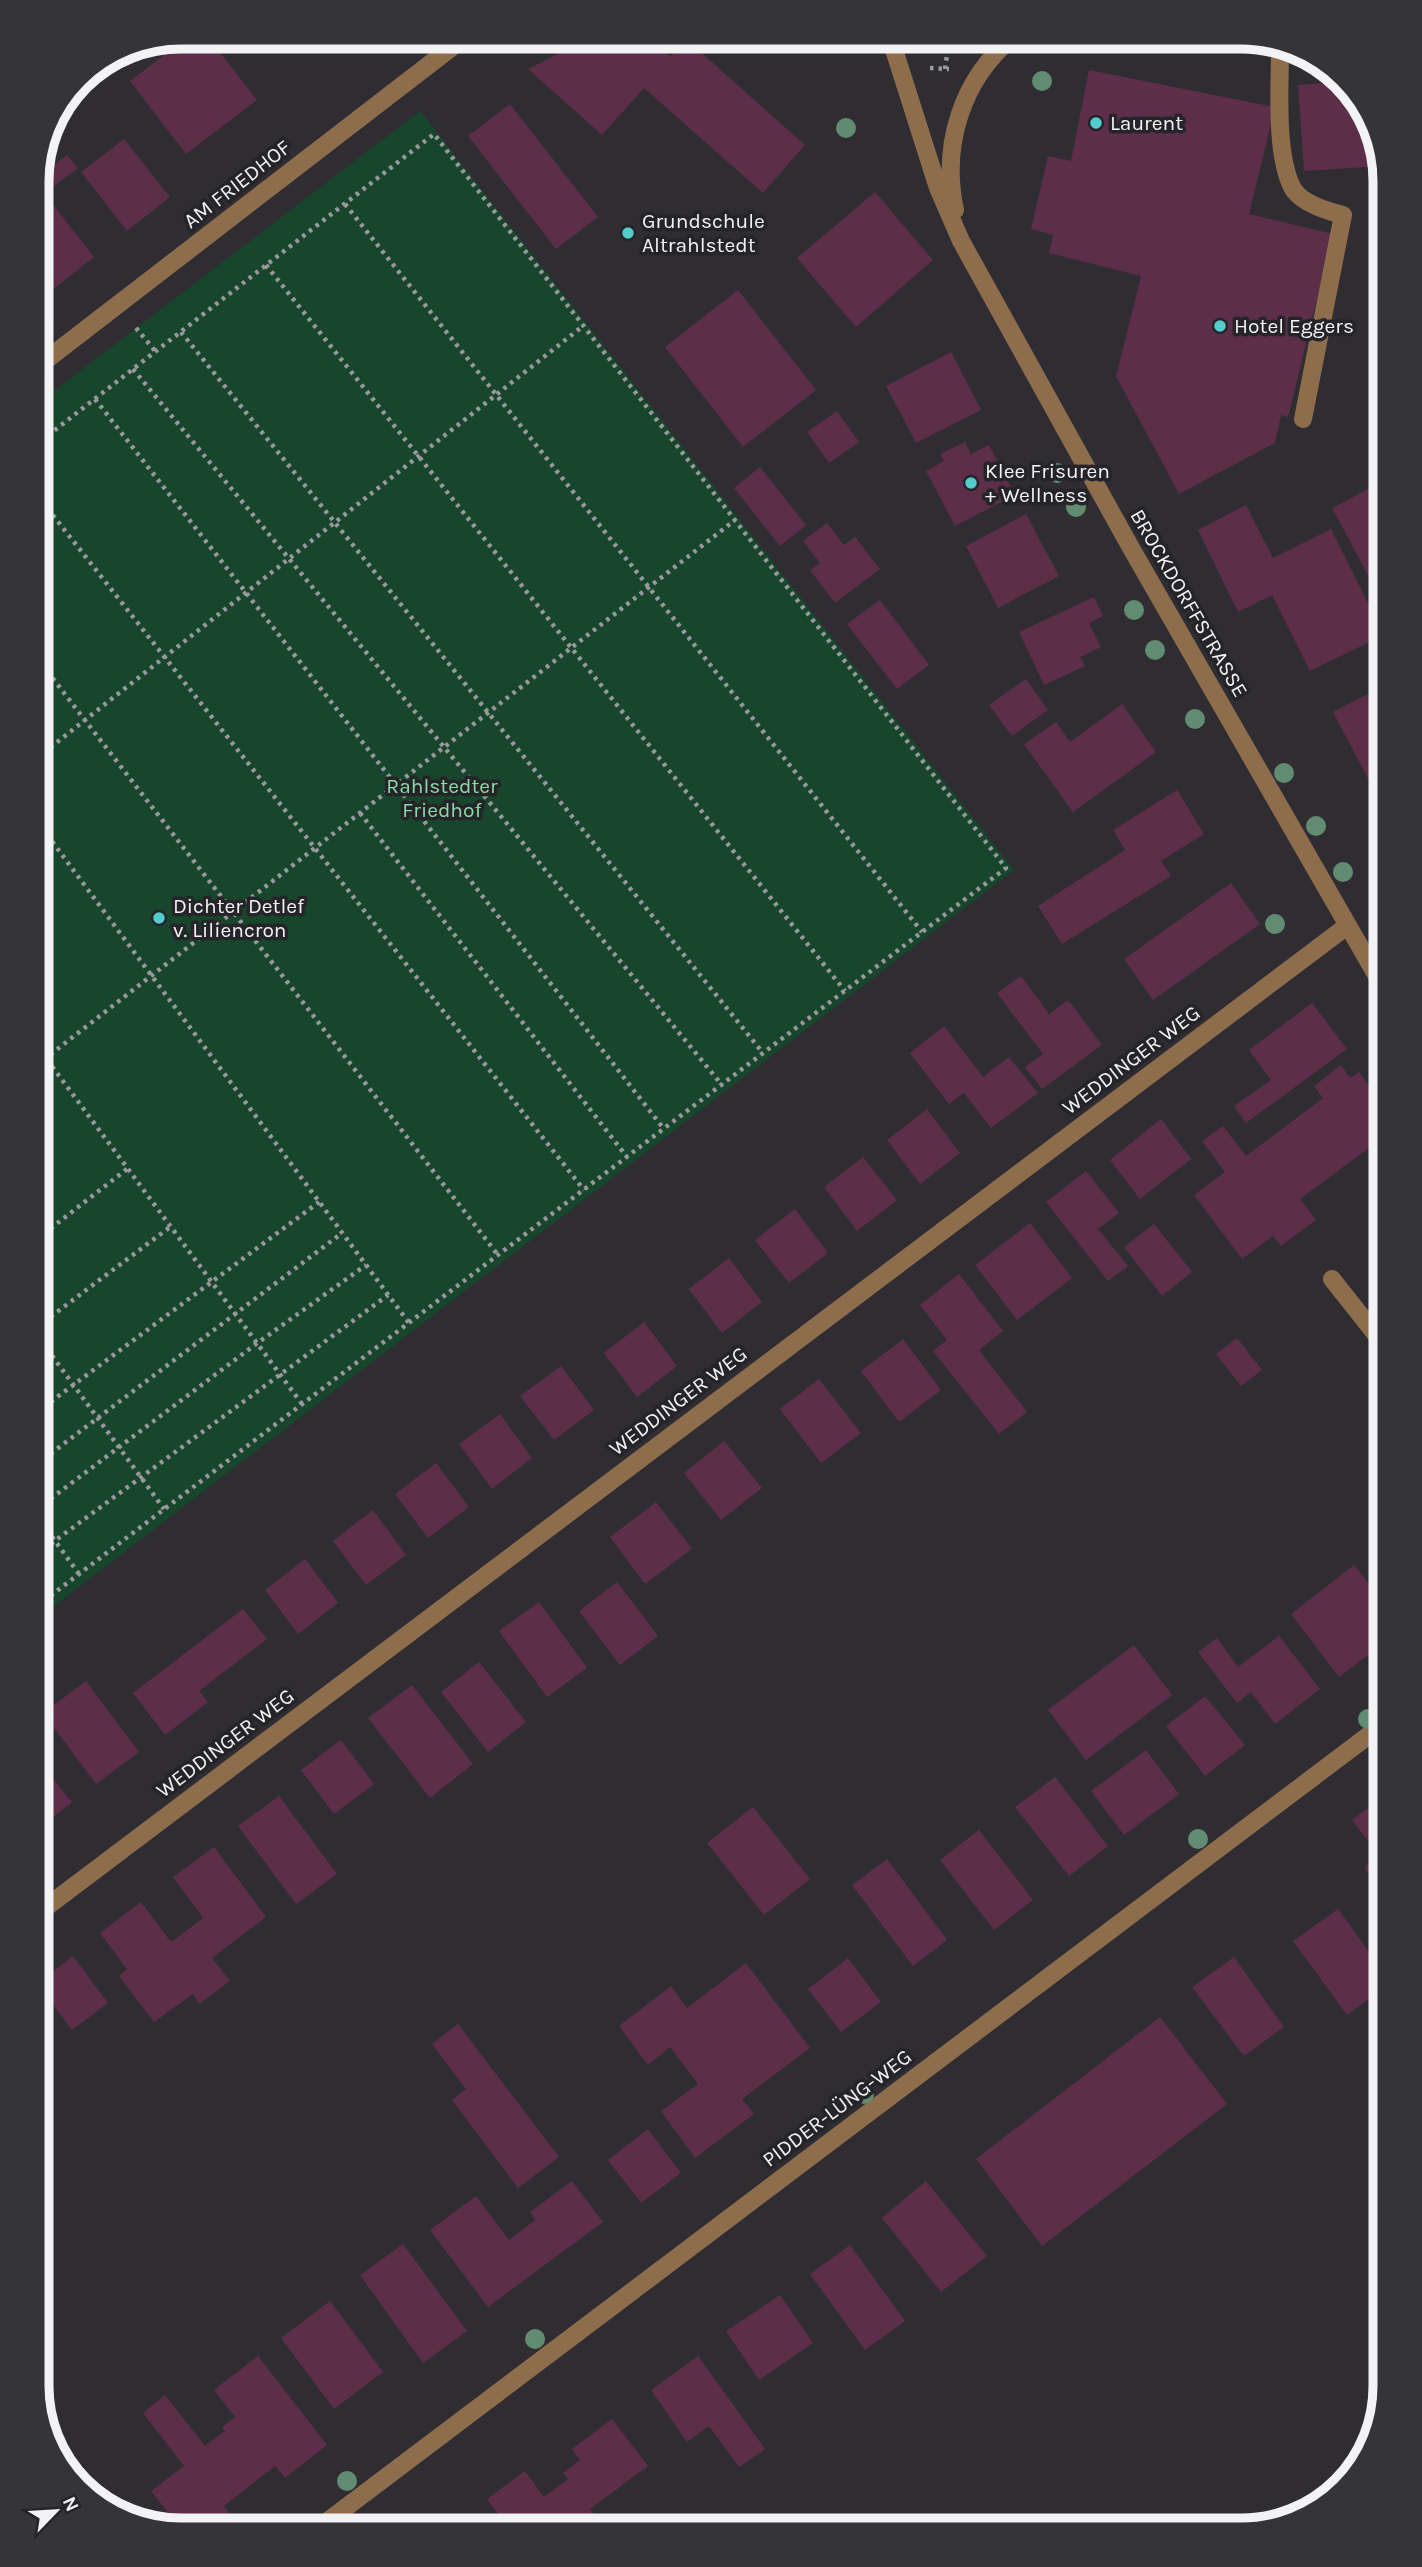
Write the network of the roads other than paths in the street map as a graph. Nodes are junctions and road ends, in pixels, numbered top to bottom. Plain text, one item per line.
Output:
1 (448, 49) edge
2 (894, 49) edge
3 (999, 49) edge
4 (1280, 55) edge
5 (961, 241) junction
6 (49, 358) edge
7 (1303, 419) dead end
8 (1347, 926) junction
9 (1373, 970) edge
10 (1332, 1279) dead end
11 (1373, 1331) edge
12 (1373, 1732) edge
13 (49, 1905) edge
14 (332, 2518) edge

1 - 6 street, AM FRIEDHOF
2 - 5 street, BROCKDORFFSTRASSE
3 - 5 street
4 - 7 street
5 - 8 street, BROCKDORFFSTRASSE
8 - 9 street, BROCKDORFFSTRASSE
8 - 13 street, WEDDINGER WEG
10 - 11 street
12 - 14 street, PIDDER-LÜNG-WEG

